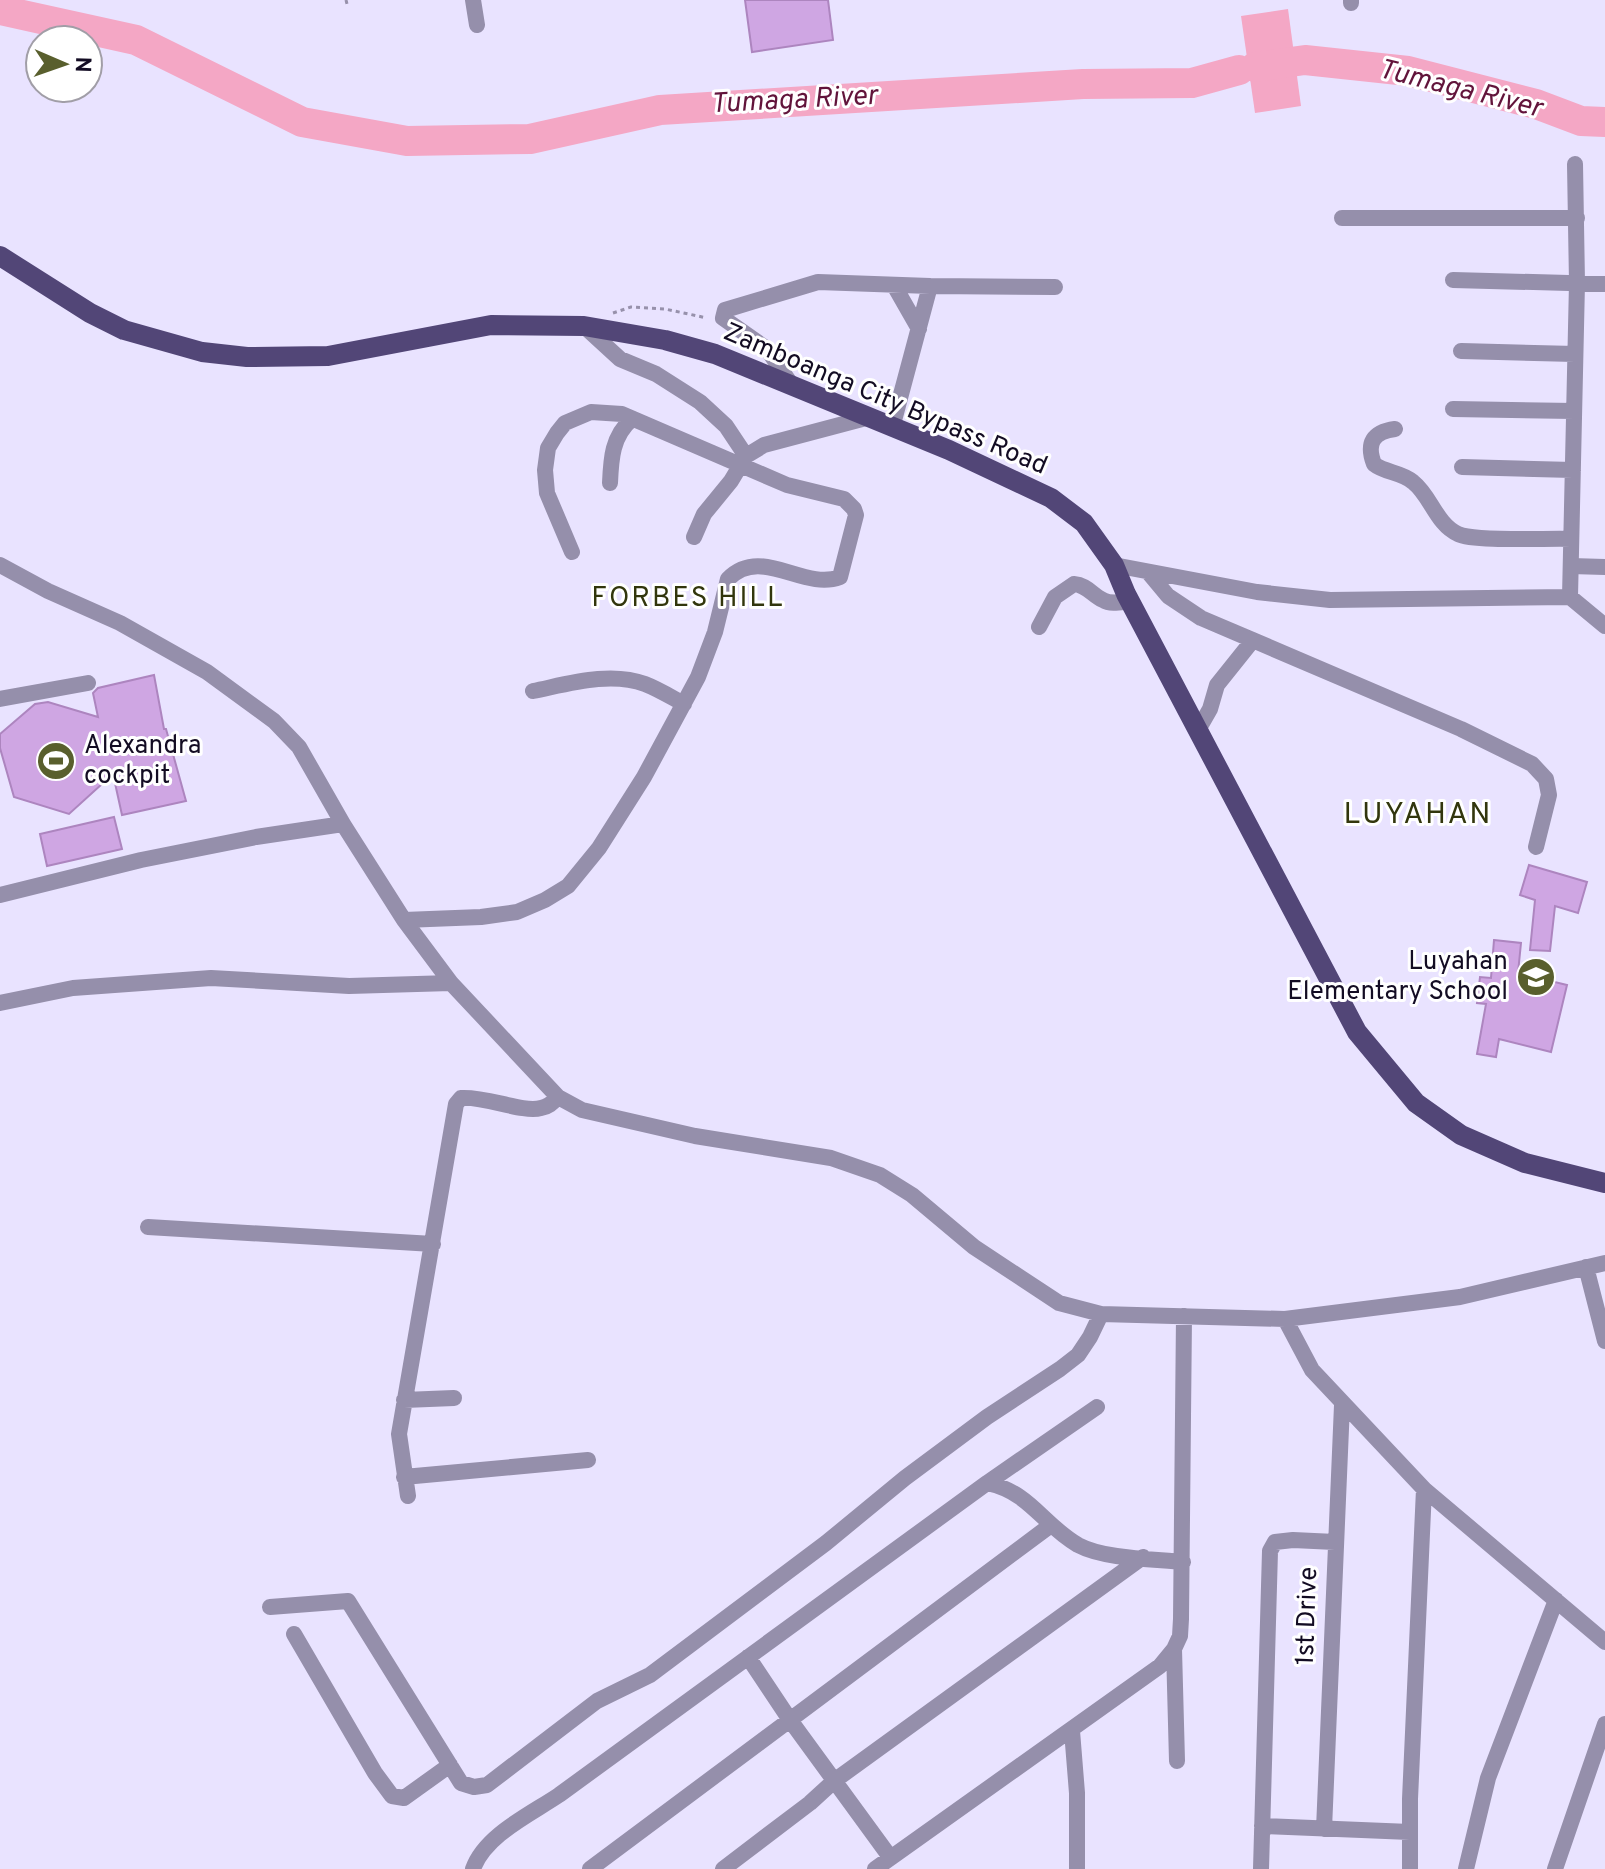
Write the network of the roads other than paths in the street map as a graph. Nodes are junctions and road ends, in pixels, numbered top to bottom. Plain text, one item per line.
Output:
1 (473, 0) edge
2 (477, 25) dead end
3 (1575, 164) dead end
4 (1342, 218) dead end
5 (1577, 218) junction
6 (0, 256) edge
7 (1453, 280) dead end
8 (1577, 283) junction
9 (1605, 284) edge
10 (930, 286) junction
11 (895, 287) junction
12 (1055, 287) dead end
13 (590, 326) junction
14 (919, 329) junction
15 (1461, 351) dead end
16 (1575, 354) junction
17 (793, 387) junction
18 (1453, 409) dead end
19 (1574, 411) junction
20 (866, 418) junction
21 (632, 419) junction
22 (892, 428) junction
23 (1395, 429) dead end
24 (743, 462) junction
25 (1462, 467) dead end
26 (1573, 470) junction
27 (610, 483) dead end
28 (694, 537) dead end
29 (1571, 539) junction
30 (572, 552) dead end
31 (0, 565) edge
32 (1114, 565) junction
33 (1571, 566) junction
34 (1605, 567) edge
35 (1148, 572) junction
36 (1570, 597) junction
37 (1130, 601) junction
38 (1605, 626) edge
39 (1039, 627) dead end
40 (1253, 640) junction
41 (88, 683) dead end
42 (533, 691) dead end
43 (0, 699) edge
44 (684, 704) junction
45 (1198, 730) junction
46 (343, 824) junction
47 (1536, 847) dead end
48 (0, 895) edge
49 (404, 920) junction
50 (451, 983) junction
51 (0, 1003) edge
52 (558, 1097) junction
53 (1605, 1183) edge
54 (148, 1227) dead end
55 (433, 1244) junction
56 (1605, 1263) edge
57 (1586, 1267) junction
58 (1101, 1314) junction
59 (1184, 1316) junction
60 (1285, 1319) junction
61 (1605, 1341) edge
62 (454, 1398) dead end
63 (404, 1400) junction
64 (1342, 1405) junction
65 (1097, 1407) dead end
66 (588, 1460) dead end
67 (404, 1477) junction
68 (987, 1483) junction
69 (1424, 1489) junction
70 (408, 1496) dead end
71 (1051, 1525) junction
72 (1335, 1542) junction
73 (1143, 1557) junction
74 (1183, 1562) junction
75 (1556, 1600) junction
76 (270, 1607) dead end
77 (294, 1634) dead end
78 (1605, 1642) edge
79 (1174, 1649) junction
80 (748, 1657) junction
81 (790, 1720) junction
82 (1605, 1724) edge
83 (1072, 1731) junction
84 (1177, 1761) dead end
85 (450, 1765) junction
86 (834, 1781) junction
87 (1262, 1826) junction
88 (1324, 1829) junction
89 (1410, 1832) junction
90 (890, 1857) junction
91 (473, 1869) edge
92 (590, 1869) edge
93 (723, 1869) edge
94 (875, 1869) edge
95 (1077, 1869) edge
96 (1261, 1869) edge
97 (1410, 1869) edge
98 (1466, 1869) edge
99 (1555, 1869) edge

1 - 2 street
3 - 5 street
4 - 5 street
5 - 8 street
6 - 13 main road, Zamboanga City Bypass Road
7 - 8 street
8 - 9 street
8 - 16 street
10 - 11 street
10 - 12 street
10 - 14 street
11 - 14 street
11 - 17 street
13 - 17 main road, Zamboanga City Bypass Road
13 - 24 street
14 - 22 street
15 - 16 street
16 - 19 street
17 - 20 main road, Zamboanga City Bypass Road
18 - 19 street
19 - 26 street
20 - 22 main road, Zamboanga City Bypass Road
20 - 24 street
21 - 24 street
21 - 27 street
21 - 30 street
22 - 32 main road, Zamboanga City Bypass Road
23 - 29 street
24 - 28 street
24 - 44 street
25 - 26 street
26 - 29 street
29 - 33 street
31 - 46 street
32 - 35 street
32 - 37 main road, Zamboanga City Bypass Road
33 - 34 street
33 - 36 street
35 - 36 street
35 - 40 street
36 - 38 street
37 - 39 street
37 - 45 main road, Zamboanga City Bypass Road
40 - 45 street
40 - 47 street
41 - 43 street
42 - 44 street
44 - 49 street
45 - 53 main road, Zamboanga City Bypass Road
46 - 48 street
46 - 49 street
49 - 50 street
50 - 51 street
50 - 52 street
52 - 55 street
52 - 58 street
54 - 55 street
55 - 63 street
56 - 57 street
57 - 60 street
57 - 61 street
58 - 59 street
58 - 85 street
59 - 60 street
59 - 74 street
60 - 64 street
62 - 63 street
63 - 67 street
64 - 69 street
64 - 72 street, 1st Drive
65 - 68 street
66 - 67 street
67 - 70 street
68 - 71 street
68 - 80 street
69 - 75 street
69 - 89 street
71 - 73 street
71 - 81 street
72 - 87 street
72 - 88 street, 1st Drive
73 - 74 street
73 - 86 street
74 - 79 street
75 - 78 street
75 - 98 street
76 - 85 street
77 - 85 street
79 - 83 street
79 - 84 street
80 - 81 street
80 - 91 street
81 - 86 street
81 - 92 street
82 - 99 street
83 - 90 street
83 - 95 street
86 - 90 street
86 - 93 street
87 - 88 street
87 - 96 street
88 - 89 street
89 - 97 street
90 - 94 street

